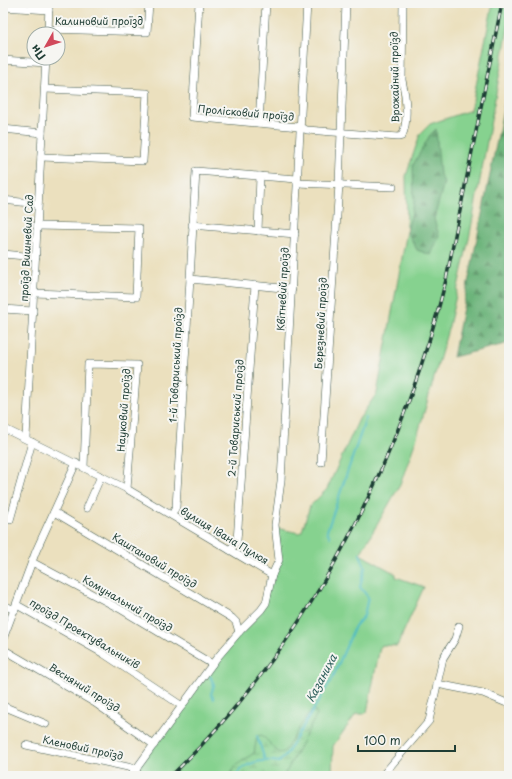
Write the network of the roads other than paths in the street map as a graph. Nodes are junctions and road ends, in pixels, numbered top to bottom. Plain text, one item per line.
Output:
1 (149, 3) edge
2 (199, 3) edge
3 (266, 3) edge
4 (307, 3) edge
5 (346, 3) edge
6 (403, 3) edge
7 (3, 7) edge
8 (49, 7) edge
9 (48, 26) edge
10 (66, 32) edge
11 (3, 60) edge
12 (26, 61) edge
13 (46, 66) edge
14 (45, 89) junction
15 (259, 123) junction
16 (299, 127) junction
17 (3, 129) edge
18 (340, 132) junction
19 (42, 133) junction
20 (41, 157) junction
21 (260, 176) junction
22 (297, 181) junction
23 (339, 184) junction
24 (393, 187) dead end
25 (3, 200) edge
26 (38, 204) junction
27 (37, 226) junction
28 (192, 226) junction
29 (258, 231) junction
30 (295, 234) junction
31 (3, 254) edge
32 (36, 257) junction
33 (190, 279) junction
34 (255, 285) junction
35 (292, 289) junction
36 (34, 293) junction
37 (3, 309) edge
38 (33, 311) junction
39 (3, 428) edge
40 (29, 440) junction
41 (321, 462) dead end
42 (76, 463) junction
43 (84, 467) junction
44 (101, 476) junction
45 (127, 489) junction
46 (86, 508) dead end
47 (54, 512) junction
48 (172, 515) junction
49 (10, 520) dead end
50 (230, 550) junction
51 (32, 562) junction
52 (272, 575) junction
53 (3, 605) edge
54 (16, 607) junction
55 (459, 626) dead end
56 (239, 632) junction
57 (3, 639) edge
58 (3, 649) edge
59 (212, 664) junction
60 (437, 684) junction
61 (509, 704) edge
62 (3, 706) edge
63 (182, 706) junction
64 (46, 724) dead end
65 (26, 745) dead end
66 (154, 745) junction
67 (137, 769) junction
68 (131, 776) edge
69 (382, 776) edge

1 - 10 street, Калиновий проїзд
2 - 15 street, Пролісковий проїзд
3 - 15 street
4 - 16 street, Квітневий проїзд
5 - 18 street, Березневий проїзд
6 - 18 street, Врожайний проїзд
7 - 8 street
8 - 9 street
11 - 12 street
13 - 14 street, проїзд Вишневий Сад
14 - 19 street, проїзд Вишневий Сад
14 - 20 street
15 - 16 street, Пролісковий проїзд
16 - 18 street, Пролісковий проїзд
16 - 22 street, Квітневий проїзд
17 - 19 street
18 - 23 street, Березневий проїзд
19 - 20 street, проїзд Вишневий Сад
20 - 26 street, проїзд Вишневий Сад
21 - 22 street
21 - 28 street, 1-й Товариський проїзд
21 - 29 street
22 - 23 street
22 - 30 street, Квітневий проїзд
23 - 24 street
23 - 41 street, Березневий проїзд
25 - 26 street
26 - 27 street, проїзд Вишневий Сад
27 - 32 street, проїзд Вишневий Сад
27 - 36 street
28 - 29 street
28 - 33 street, 1-й Товариський проїзд
29 - 30 street
30 - 35 street, Квітневий проїзд
31 - 32 street
32 - 36 street, проїзд Вишневий Сад
33 - 34 street
33 - 48 street, 1-й Товариський проїзд
34 - 35 street
34 - 50 street, 2-й Товариський проїзд
35 - 52 street, Квітневий проїзд
36 - 38 street, проїзд Вишневий Сад
37 - 38 street
38 - 40 street, проїзд Вишневий Сад
39 - 40 street, вулиця Івана Пулюя
40 - 42 street, вулиця Івана Пулюя
40 - 49 street, проїзд Вишневий Сад
42 - 43 street, вулиця Івана Пулюя
42 - 47 street
43 - 44 street, вулиця Івана Пулюя
43 - 45 street, Науковий проїзд
44 - 45 street, вулиця Івана Пулюя
44 - 46 street
45 - 48 street, вулиця Івана Пулюя
47 - 51 street
47 - 56 street, Каштановий проїзд
48 - 50 street, вулиця Івана Пулюя
50 - 52 street, вулиця Івана Пулюя
51 - 54 street
51 - 59 street, Комунальний проїзд
52 - 56 street, вулиця Івана Пулюя
53 - 54 street, проїзд Проектувальників
54 - 57 street
54 - 63 street, проїзд Проектувальників
55 - 60 street
56 - 59 street, вулиця Івана Пулюя
58 - 66 street, Весняний проїзд
59 - 63 street, вулиця Івана Пулюя
60 - 61 street
60 - 69 street
62 - 64 street
63 - 66 street, вулиця Івана Пулюя
65 - 67 street, Кленовий проїзд
66 - 67 street, вулиця Івана Пулюя
67 - 68 street, вулиця Івана Пулюя

